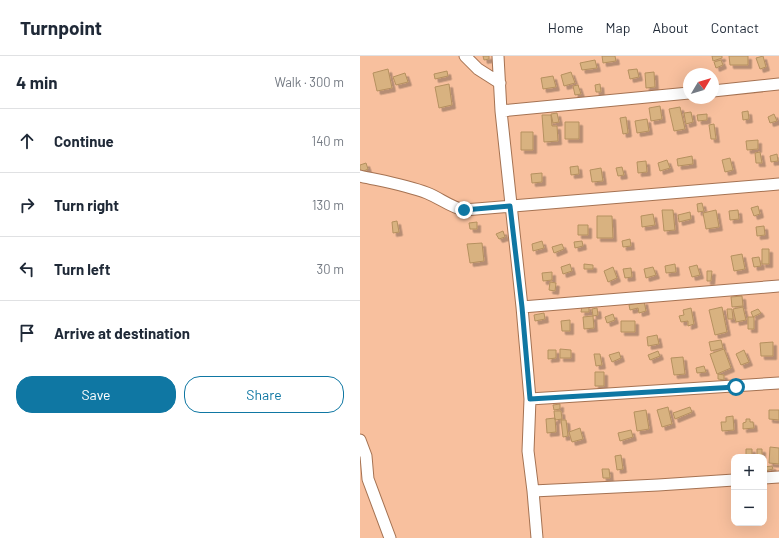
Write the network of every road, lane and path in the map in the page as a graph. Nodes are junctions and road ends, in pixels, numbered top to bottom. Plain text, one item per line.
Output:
1 (465, 56) edge
2 (498, 56) edge
3 (500, 83) junction
4 (779, 84) edge
5 (719, 90) edge
6 (683, 94) edge
7 (501, 111) junction
8 (360, 176) edge
9 (779, 184) edge
10 (510, 206) junction
11 (779, 286) edge
12 (522, 307) junction
13 (779, 384) edge
14 (530, 399) junction
15 (360, 440) edge
16 (779, 477) edge
17 (767, 478) edge
18 (731, 480) edge
19 (533, 491) junction
20 (390, 538) edge
21 (537, 538) edge

1 - 3 street
2 - 3 street
3 - 7 street
4 - 5 street
6 - 7 street
7 - 10 street
8 - 10 street
9 - 10 street
10 - 12 street
11 - 12 street
12 - 14 street
13 - 14 street
14 - 19 street
15 - 20 street
16 - 17 street
18 - 19 street
19 - 21 street

